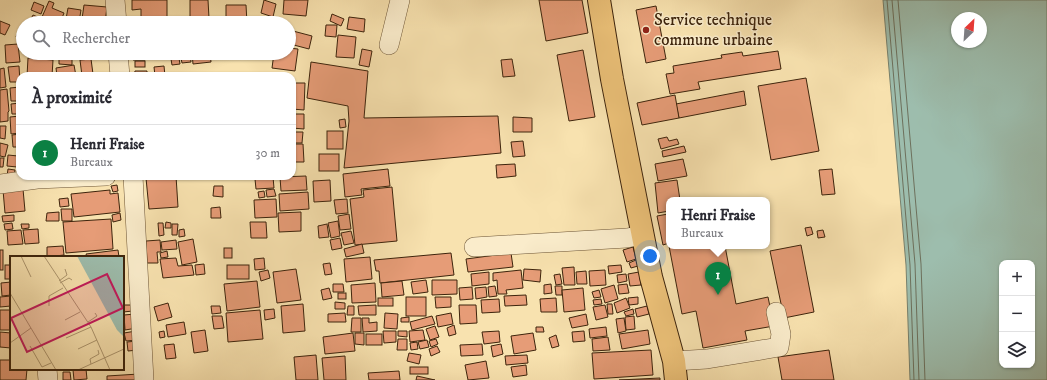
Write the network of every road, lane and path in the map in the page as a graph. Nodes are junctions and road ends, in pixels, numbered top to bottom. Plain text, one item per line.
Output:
1 (115, 0) edge
2 (400, 0) edge
3 (599, 0) edge
4 (116, 16) edge
5 (389, 45) dead end
6 (119, 60) edge
7 (120, 72) edge
8 (30, 180) edge
9 (133, 180) edge
10 (0, 184) edge
11 (643, 235) junction
12 (474, 247) dead end
13 (776, 312) dead end
14 (47, 370) edge
15 (675, 371) edge
16 (48, 380) edge
17 (144, 380) edge

1 - 4 street
2 - 5 street
3 - 11 main road
6 - 7 street
8 - 10 street
9 - 17 street
11 - 12 street
11 - 15 main road
13 - 15 street
14 - 16 street

